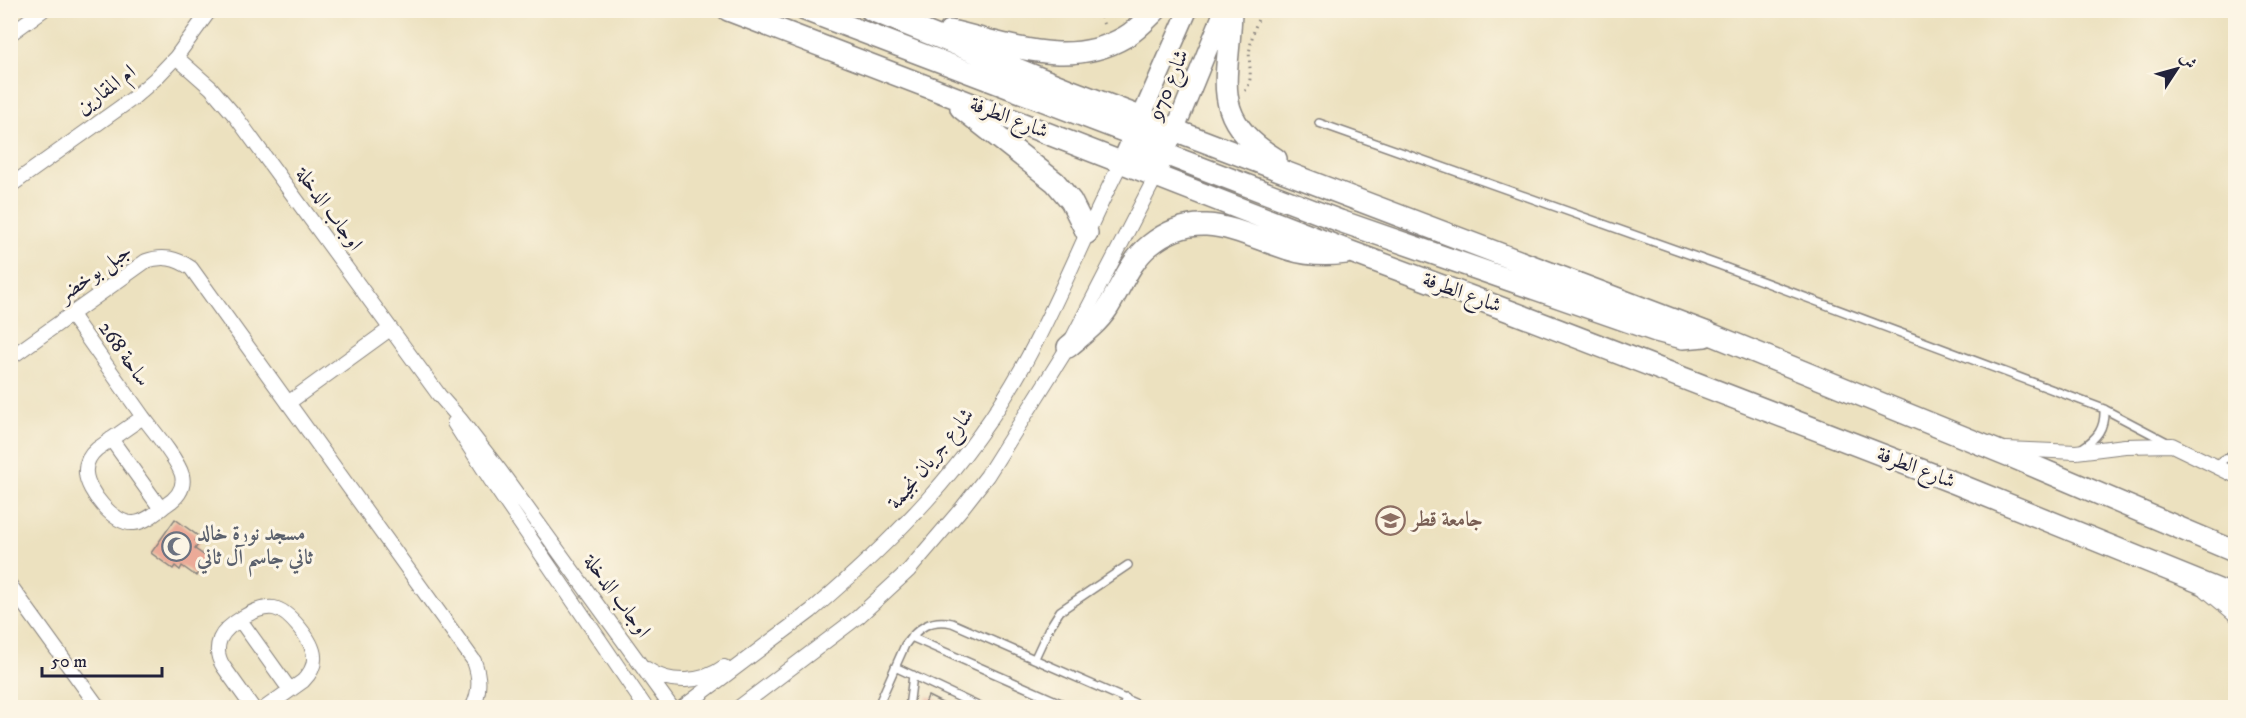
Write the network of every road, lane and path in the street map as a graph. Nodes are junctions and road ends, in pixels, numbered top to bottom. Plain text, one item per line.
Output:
1 (43, 10) edge
2 (210, 10) edge
3 (765, 10) edge
4 (805, 10) edge
5 (871, 10) edge
6 (1156, 10) edge
7 (1188, 10) edge
8 (1224, 10) edge
9 (1231, 10) edge
10 (1262, 10) edge
11 (736, 14) edge
12 (897, 20) junction
13 (10, 34) edge
14 (176, 57) junction
15 (936, 90) junction
16 (1227, 100) junction
17 (1320, 123) dead end
18 (1138, 126) junction
19 (1175, 130) junction
20 (1166, 154) junction
21 (1121, 163) junction
22 (1291, 175) junction
23 (1156, 176) junction
24 (10, 186) edge
25 (1087, 233) junction
26 (1351, 252) junction
27 (71, 315) junction
28 (390, 328) junction
29 (1713, 335) junction
30 (1068, 347) junction
31 (10, 358) edge
32 (439, 395) junction
33 (288, 402) junction
34 (2104, 409) junction
35 (143, 417) junction
36 (111, 439) junction
37 (2172, 445) junction
38 (1991, 448) junction
39 (2076, 452) junction
40 (2235, 452) edge
41 (2212, 466) junction
42 (2235, 476) edge
43 (161, 509) junction
44 (2235, 552) edge
45 (1128, 565) dead end
46 (2195, 580) junction
47 (10, 585) edge
48 (2235, 597) edge
49 (811, 611) junction
50 (2235, 615) edge
51 (240, 620) junction
52 (911, 637) junction
53 (1035, 658) junction
54 (640, 663) junction
55 (896, 667) junction
56 (913, 675) junction
57 (290, 690) junction
58 (1126, 698) junction
59 (99, 708) edge
60 (253, 708) edge
61 (265, 708) edge
62 (472, 708) edge
63 (646, 708) edge
64 (672, 708) edge
65 (682, 708) edge
66 (738, 708) edge
67 (877, 708) edge
68 (909, 708) edge
69 (982, 708) edge
70 (1072, 708) edge
71 (1123, 708) edge
72 (1146, 708) edge

1 - 13 street
2 - 14 street, ام المقارين
3 - 11 main road
4 - 18 main road
5 - 12 main road
6 - 12 main road
7 - 18 main road, شارع 970
8 - 19 main road, شارع 970
9 - 16 main road
10 - 16 path
11 - 15 main road, شارع الطرفة
12 - 18 main road
14 - 24 street, ام المقارين
14 - 28 street, اوجاب الدخلة
15 - 21 main road, شارع الطرفة
15 - 25 main road
16 - 22 main road
17 - 34 lane
18 - 19 main road
18 - 21 main road, شارع 970
19 - 20 main road, شارع 970
19 - 22 main road
20 - 21 main road
20 - 23 main road, شارع 970
20 - 29 main road
21 - 23 main road, شارع الطرفة
21 - 25 street, شارع جريان نجيمة
22 - 29 main road
23 - 26 main road, شارع الطرفة
23 - 30 street
25 - 49 street, شارع جريان نجيمة
26 - 30 main road
26 - 46 main road, شارع الطرفة
27 - 31 street, جبل بوخضر
27 - 33 street, جبل بوخضر
27 - 35 street, ساحة 268
28 - 32 street, اوجاب الدخلة
28 - 33 street
29 - 38 main road
30 - 66 street
32 - 54 street, اوجاب الدخلة
32 - 63 street, اوجاب الدخلة
33 - 62 street, جبل بوخضر
34 - 37 lane
34 - 39 lane
35 - 36 street, ساحة 268
35 - 43 street, ساحة 268
36 - 43 street
36 - 43 street, ساحة 268
37 - 39 street
37 - 41 street
38 - 39 street
38 - 44 main road
40 - 41 lane
41 - 42 street
45 - 53 lane
46 - 48 main road, شارع الطرفة
46 - 50 street, شارع الطرفة
47 - 59 street
49 - 54 street
49 - 65 street, شارع جريان نجيمة
51 - 57 street
51 - 57 street
51 - 60 street
52 - 53 lane
52 - 55 lane
52 - 70 lane
53 - 58 lane
54 - 64 street, اوجاب الدخلة
55 - 56 lane
55 - 67 lane
56 - 68 lane
56 - 69 lane
57 - 61 street
58 - 71 lane
58 - 72 lane

